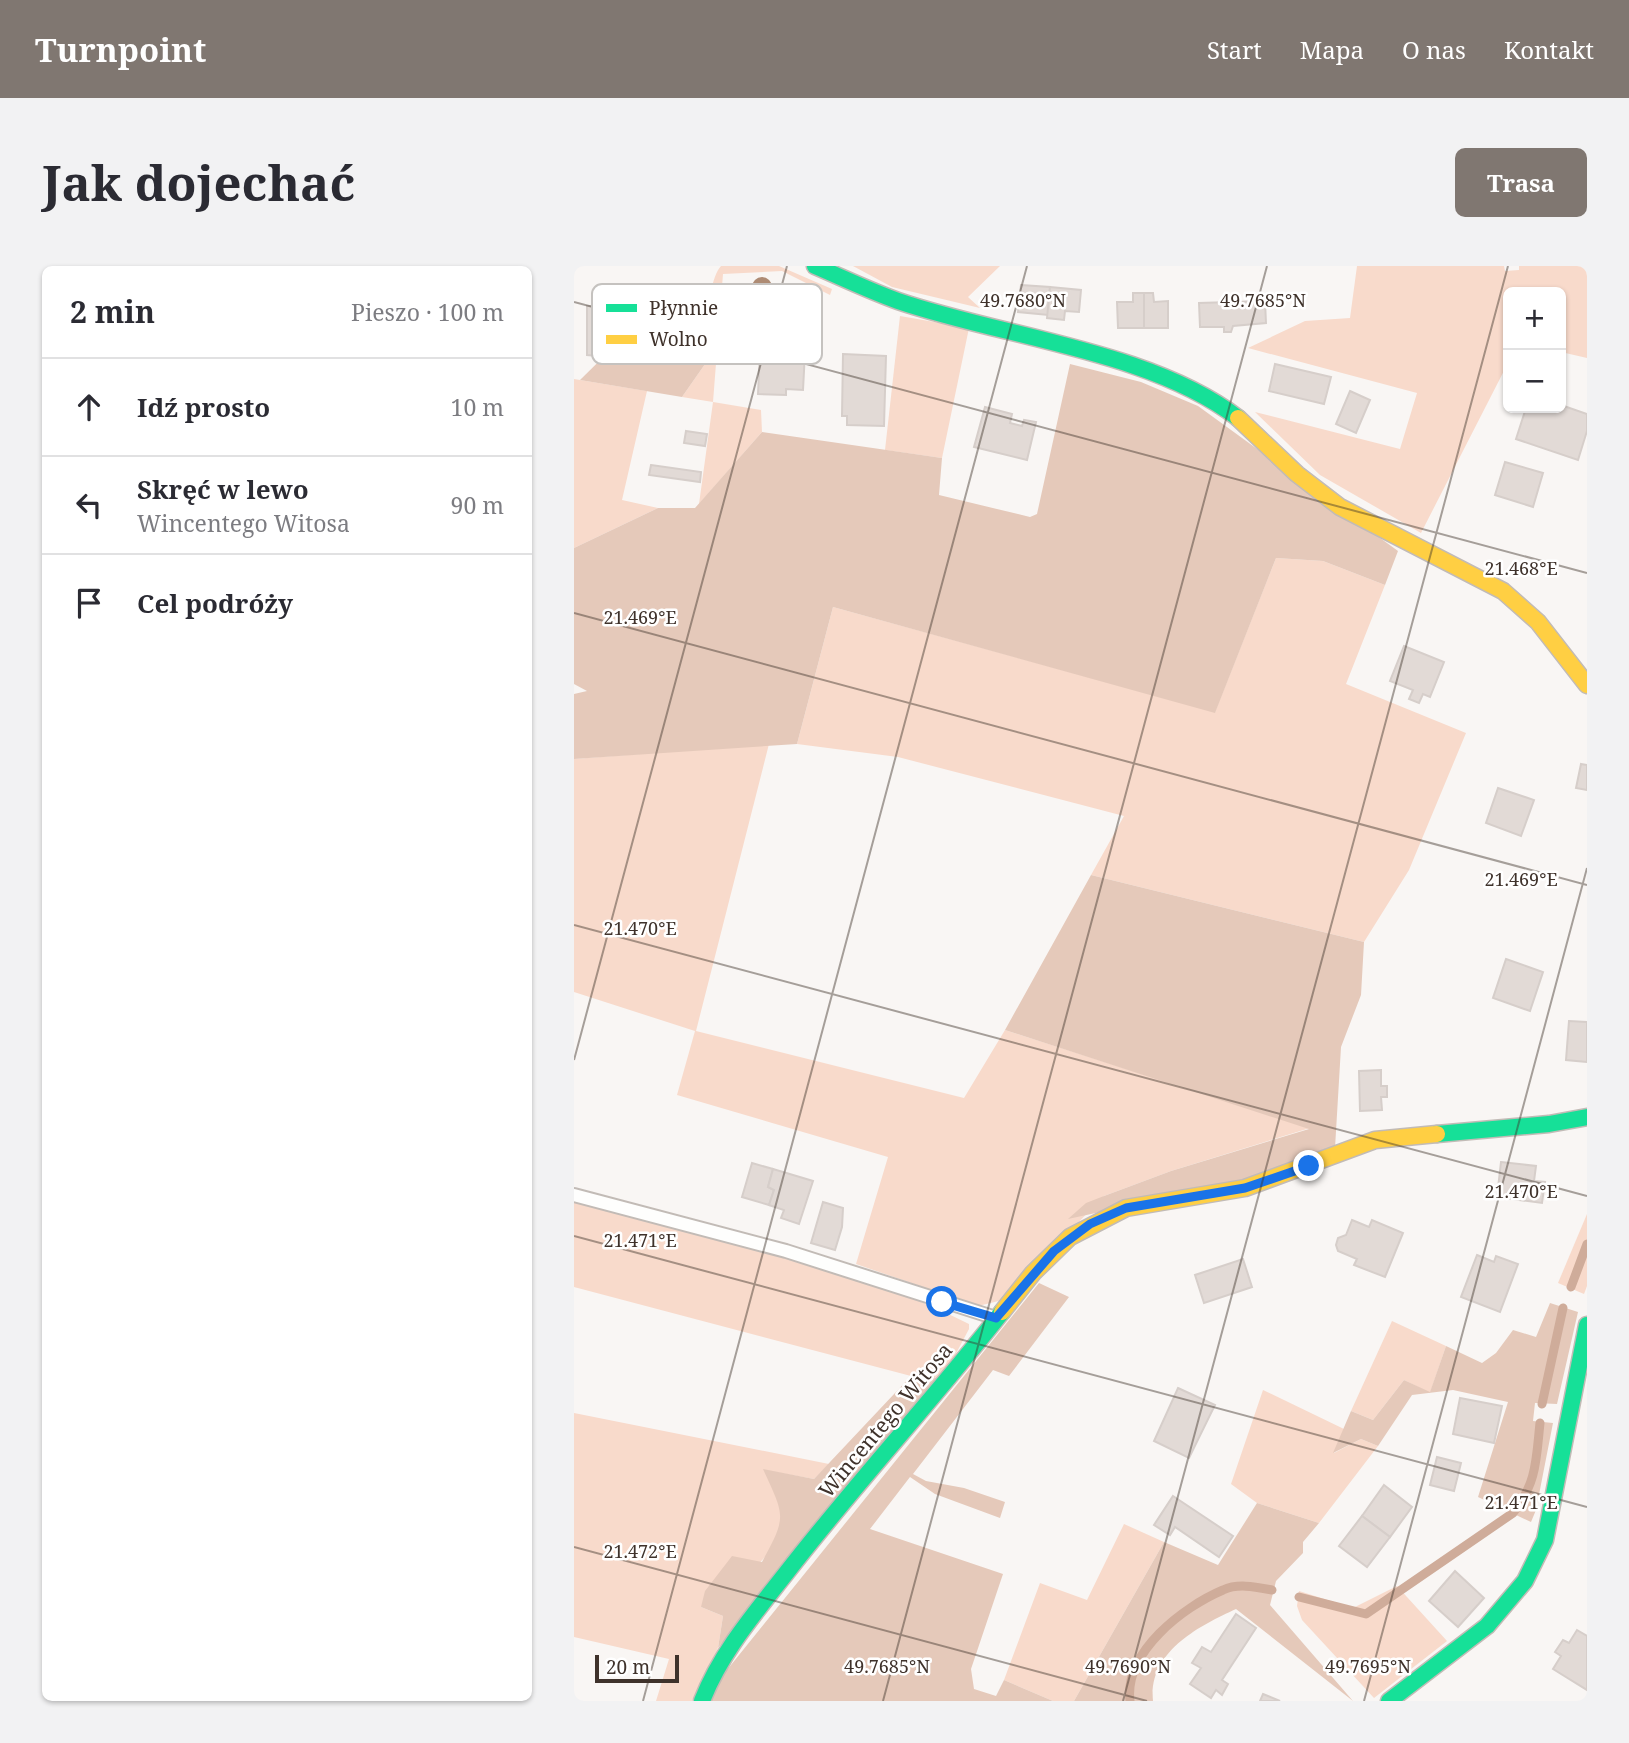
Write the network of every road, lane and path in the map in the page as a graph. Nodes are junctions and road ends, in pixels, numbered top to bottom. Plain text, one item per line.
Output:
1 (815, 266) edge
2 (1587, 685) edge
3 (1587, 1117) edge
4 (574, 1195) edge
5 (996, 1318) junction
6 (1587, 1325) edge
7 (1582, 1370) edge
8 (702, 1701) edge
9 (1389, 1701) edge

1 - 2 street
3 - 5 street, Wincentego Witosa
4 - 5 lane
5 - 8 street, Wincentego Witosa
6 - 7 street
7 - 9 street

